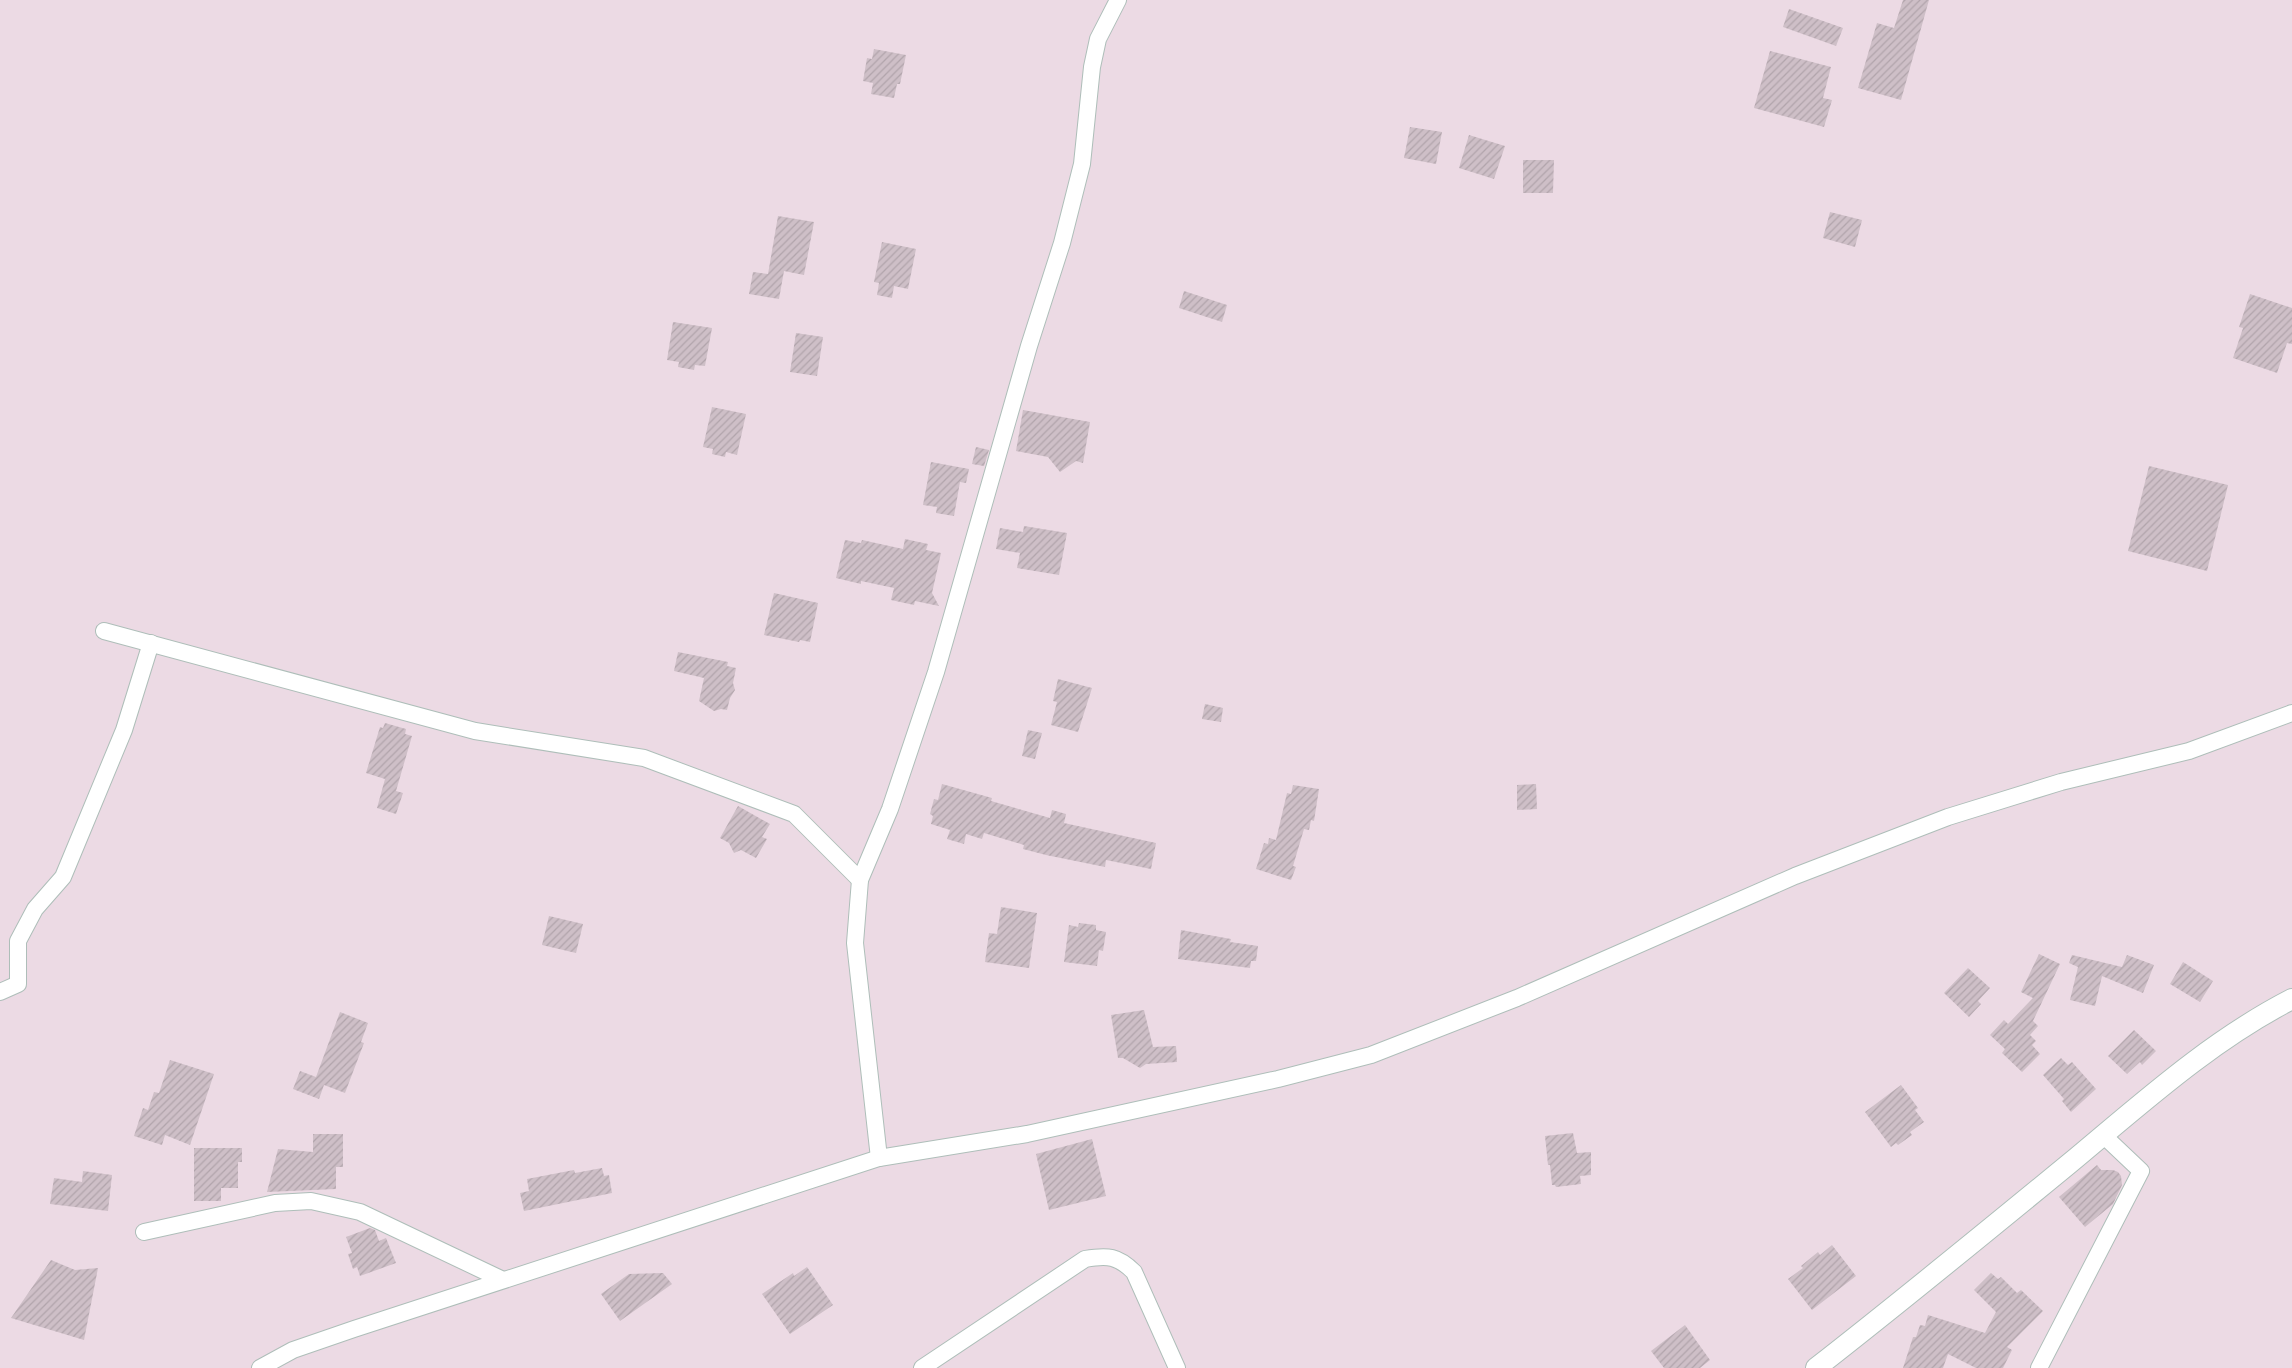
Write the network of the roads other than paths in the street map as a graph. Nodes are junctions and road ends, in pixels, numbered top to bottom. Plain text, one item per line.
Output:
1 (1118, 0) edge
2 (104, 631) dead end
3 (151, 643) junction
4 (2292, 713) edge
5 (860, 880) junction
6 (0, 992) edge
7 (2292, 999) edge
8 (2104, 1135) junction
9 (879, 1158) junction
10 (144, 1232) dead end
11 (503, 1280) junction
12 (260, 1368) edge
13 (922, 1368) edge
14 (1177, 1368) edge
15 (1816, 1368) edge
16 (2039, 1368) edge

1 - 5 street
2 - 3 street
3 - 5 street
3 - 6 street
4 - 9 street
5 - 9 street
7 - 8 street
8 - 15 street
8 - 16 street
9 - 11 street
10 - 11 street
11 - 12 street
13 - 14 street

